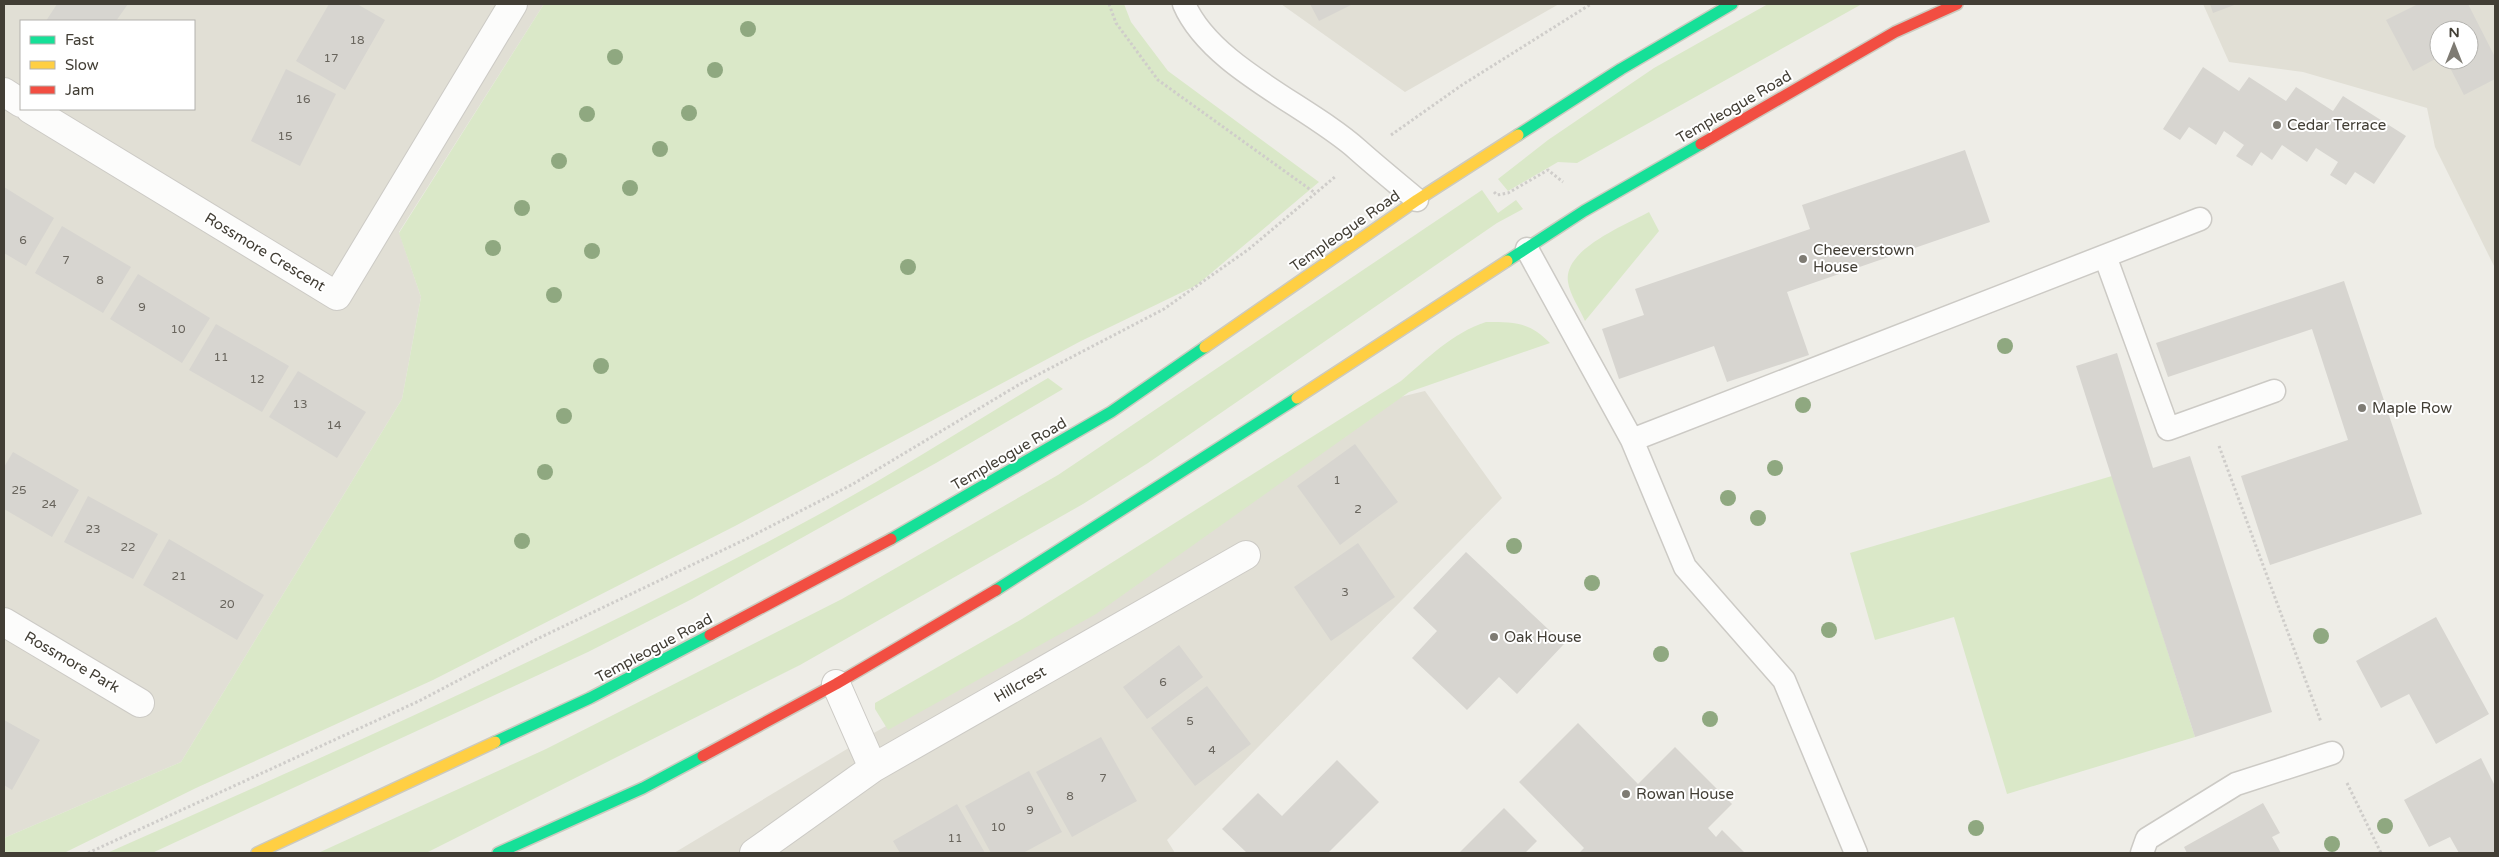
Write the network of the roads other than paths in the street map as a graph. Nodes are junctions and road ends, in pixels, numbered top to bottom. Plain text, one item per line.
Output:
1 (512, 4) edge
2 (1184, 4) edge
3 (1732, 4) edge
4 (1957, 4) edge
5 (4, 92) edge
6 (20, 102) edge
7 (32, 110) edge
8 (1417, 200) junction
9 (2200, 219) dead end
10 (1527, 248) junction
11 (2105, 256) junction
12 (2274, 391) dead end
13 (1632, 440) junction
14 (1246, 555) dead end
15 (4, 622) edge
16 (836, 684) junction
17 (140, 703) dead end
18 (2332, 753) road end
19 (873, 768) junction
20 (256, 853) edge
21 (498, 853) edge
22 (754, 853) edge
23 (1856, 853) edge
24 (2142, 853) edge

1 - 7 street, Rossmore Crescent
2 - 8 lane
3 - 8 main road, Templeogue Road
4 - 10 main road, Templeogue Road
5 - 6 street
8 - 20 main road, Templeogue Road
9 - 11 lane
10 - 13 lane
10 - 16 main road, Templeogue Road
11 - 12 lane
11 - 13 lane
13 - 23 lane
14 - 19 street, Hillcrest
15 - 17 street, Rossmore Park
16 - 19 street
16 - 21 main road, Templeogue Road
18 - 24 lane
19 - 22 street, Hillcrest

